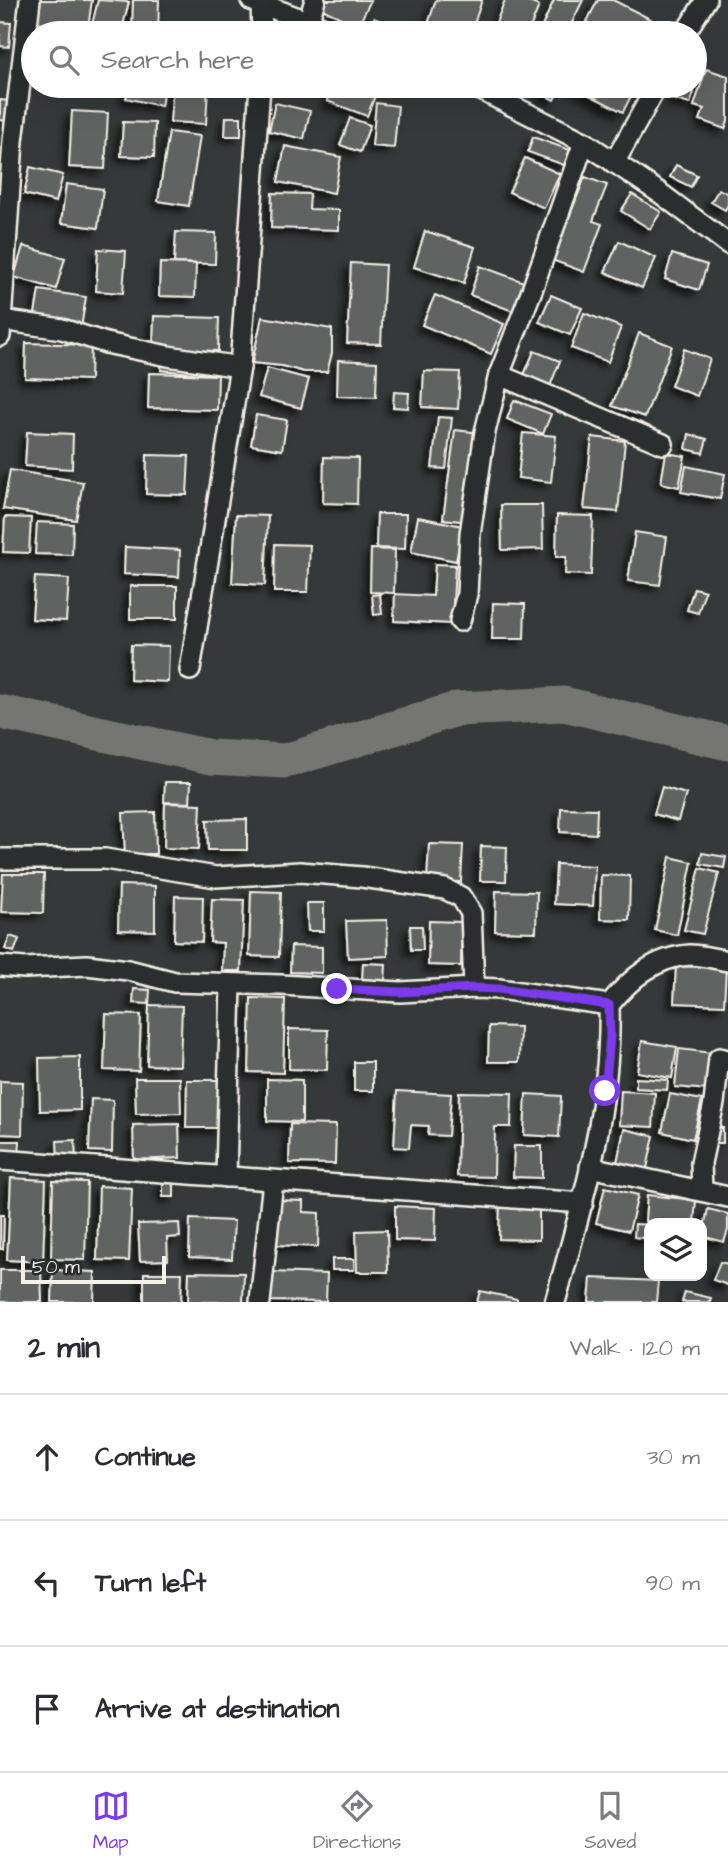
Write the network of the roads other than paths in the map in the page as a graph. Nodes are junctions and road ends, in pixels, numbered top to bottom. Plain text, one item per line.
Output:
1 (30, 0) edge
2 (315, 0) edge
3 (706, 0) edge
4 (256, 1) edge
5 (27, 21) edge
6 (260, 21) edge
7 (303, 21) edge
8 (309, 21) edge
9 (693, 21) edge
10 (21, 75) edge
11 (259, 98) edge
12 (497, 98) edge
13 (650, 98) edge
14 (584, 142) junction
15 (614, 163) junction
16 (728, 244) edge
17 (1, 328) edge
18 (240, 367) junction
19 (499, 375) junction
20 (663, 444) dead end
21 (460, 621) dead end
22 (190, 670) dead end
23 (0, 859) edge
24 (728, 961) edge
25 (0, 966) edge
26 (231, 984) junction
27 (474, 988) junction
28 (609, 1005) junction
29 (728, 1060) edge
30 (0, 1160) edge
31 (701, 1163) junction
32 (590, 1167) junction
33 (226, 1177) junction
34 (273, 1181) junction
35 (676, 1185) junction
36 (702, 1191) junction
37 (728, 1197) edge
38 (583, 1203) junction
39 (260, 1302) edge
40 (555, 1302) edge

1 - 5 street
2 - 8 street
3 - 9 street
4 - 6 street
4 - 7 street
10 - 17 street
11 - 18 street
12 - 14 street
13 - 15 street
14 - 15 street
14 - 19 street
15 - 16 street
17 - 18 street
18 - 22 street
19 - 20 street
19 - 21 street
23 - 27 street
24 - 28 street
25 - 26 street
26 - 27 street
26 - 33 street
27 - 28 street
28 - 32 street
29 - 31 street
30 - 33 street
31 - 35 street
31 - 36 street
32 - 35 street
32 - 38 street
33 - 34 street
34 - 38 street
34 - 39 street
35 - 36 street
36 - 37 street
38 - 40 street

